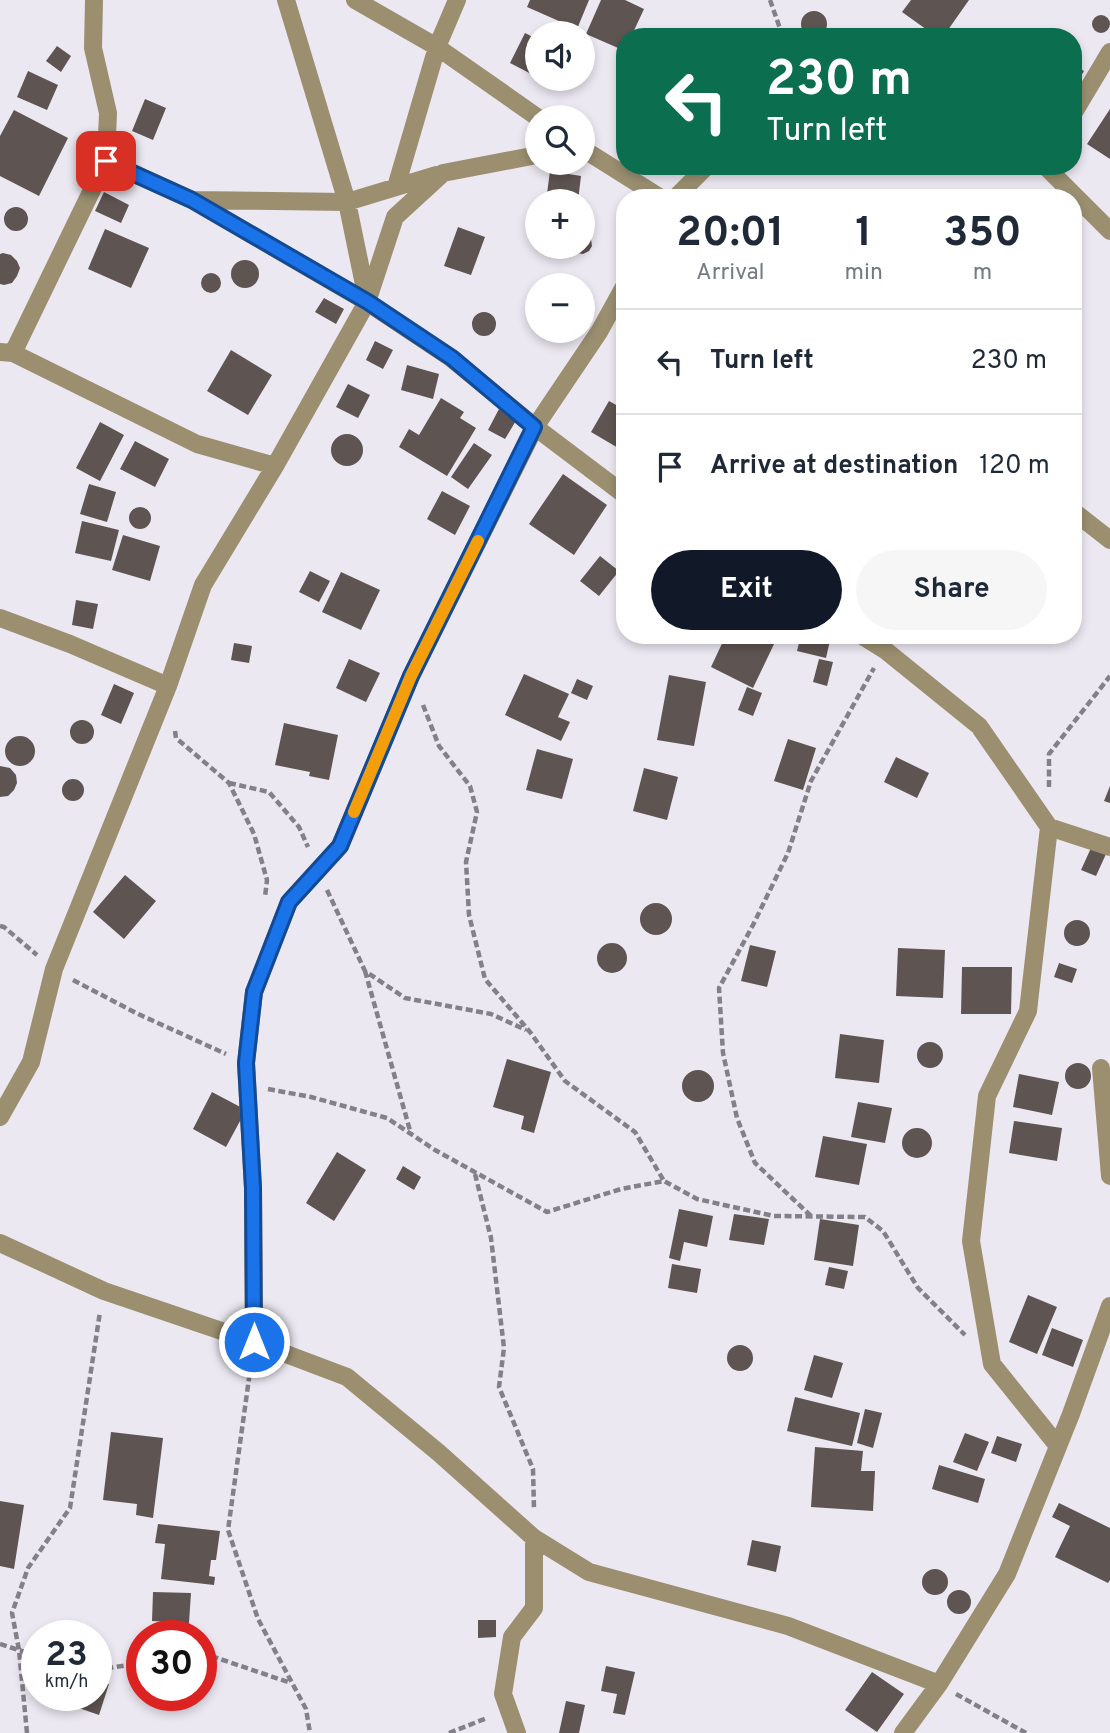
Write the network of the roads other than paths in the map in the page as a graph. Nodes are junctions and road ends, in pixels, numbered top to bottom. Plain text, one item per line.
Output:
1 (94, 0) edge
2 (286, 0) edge
3 (355, 0) edge
4 (457, 0) edge
5 (437, 47) junction
6 (1110, 52) edge
7 (1082, 99) edge
8 (525, 109) edge
9 (525, 157) edge
10 (595, 157) edge
11 (106, 161) junction
12 (616, 170) edge
13 (443, 173) junction
14 (624, 175) edge
15 (698, 175) edge
16 (1054, 175) edge
17 (396, 187) junction
18 (647, 189) edge
19 (684, 189) edge
20 (1068, 189) edge
21 (192, 200) junction
22 (347, 202) junction
23 (1082, 203) edge
24 (1110, 231) edge
25 (616, 301) edge
26 (368, 302) junction
27 (7, 352) edge
28 (534, 427) junction
29 (275, 466) junction
30 (616, 488) edge
31 (1082, 518) edge
32 (1110, 540) edge
33 (0, 618) edge
34 (875, 644) edge
35 (169, 686) junction
36 (1049, 827) junction
37 (1110, 847) edge
38 (1101, 1068) dead end
39 (0, 1117) edge
40 (1110, 1176) edge
41 (0, 1243) edge
42 (1110, 1306) edge
43 (254, 1342) junction
44 (1058, 1446) junction
45 (534, 1538) junction
46 (939, 1684) junction
47 (517, 1733) edge
48 (904, 1733) edge

1 - 11 street
2 - 22 street
3 - 5 street
4 - 5 street
5 - 8 street
5 - 17 street
6 - 7 street
9 - 13 street
10 - 12 street
11 - 21 street
11 - 27 street
13 - 17 street
13 - 26 street
14 - 18 street
15 - 19 street
16 - 20 street
17 - 22 street
21 - 22 street
21 - 26 street
22 - 26 street
23 - 24 street
25 - 28 street
26 - 28 street
26 - 29 street
27 - 29 street
28 - 30 street
28 - 43 street
29 - 35 street
31 - 32 street
33 - 35 street
34 - 36 street
35 - 39 street
36 - 37 street
36 - 44 street
38 - 40 street
41 - 43 street
42 - 44 street
43 - 45 street
44 - 46 street
45 - 46 street
45 - 47 street
46 - 48 street

